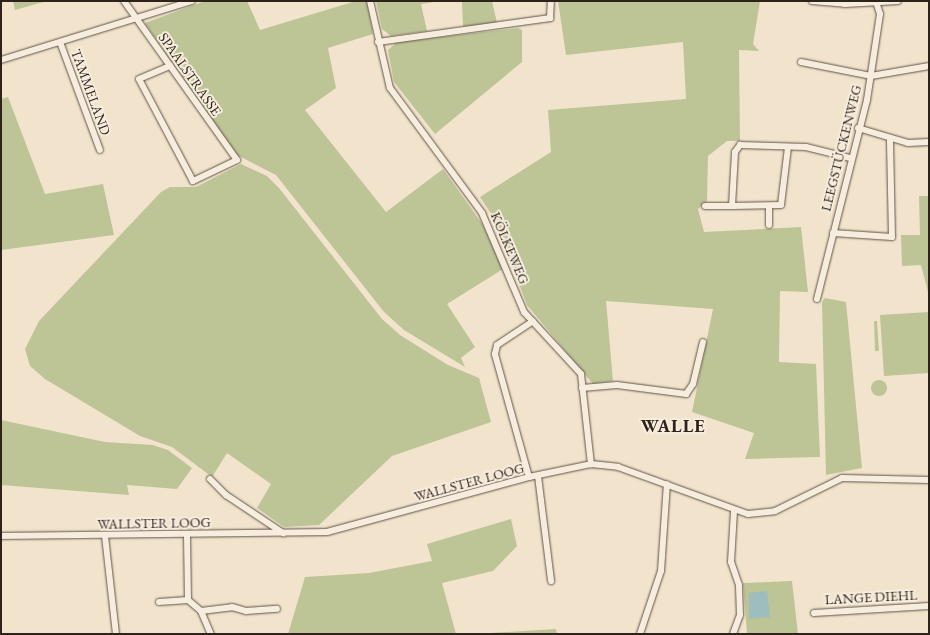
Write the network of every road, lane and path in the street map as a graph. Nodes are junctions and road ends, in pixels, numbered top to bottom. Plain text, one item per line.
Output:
1 (124, 1) edge
2 (370, 1) edge
3 (551, 1) edge
4 (812, 1) edge
5 (898, 1) edge
6 (188, 2) edge
7 (876, 2) junction
8 (135, 18) junction
9 (60, 42) junction
10 (378, 42) junction
11 (1, 60) edge
12 (801, 62) dead end
13 (170, 66) junction
14 (929, 66) edge
15 (871, 76) junction
16 (858, 128) junction
17 (890, 138) junction
18 (929, 142) edge
19 (788, 147) junction
20 (100, 150) dead end
21 (850, 158) junction
22 (705, 206) dead end
23 (732, 206) junction
24 (769, 206) junction
25 (768, 225) dead end
26 (833, 233) junction
27 (817, 299) dead end
28 (533, 322) junction
29 (703, 342) dead end
30 (582, 388) junction
31 (591, 464) junction
32 (538, 476) junction
33 (529, 477) junction
34 (210, 479) dead end
35 (929, 480) edge
36 (667, 484) junction
37 (734, 511) junction
38 (283, 533) junction
39 (1, 536) edge
40 (105, 536) junction
41 (187, 536) junction
42 (551, 581) dead end
43 (188, 600) junction
44 (159, 602) dead end
45 (929, 606) edge
46 (276, 609) dead end
47 (201, 610) junction
48 (814, 613) dead end
49 (116, 634) edge
50 (211, 634) edge
51 (640, 634) edge
52 (733, 634) edge

1 - 8 street, SPAALSTRASSE
2 - 10 street, KÖLKEWEG
3 - 10 street
4 - 7 street
5 - 7 street
6 - 8 street
7 - 15 street, LEEGSTÜCKENWEG
8 - 9 street
8 - 13 street, SPAALSTRASSE
9 - 11 street
9 - 20 street, TAMMELAND
10 - 28 street, KÖLKEWEG
12 - 15 street
13 - 13 street, SPAALSTRASSE
14 - 15 street
15 - 16 street, LEEGSTÜCKENWEG
16 - 17 street
16 - 21 street, LEEGSTÜCKENWEG
17 - 18 street
17 - 26 street
19 - 21 street
19 - 23 street
19 - 24 street
21 - 26 street, LEEGSTÜCKENWEG
22 - 23 street
23 - 24 street
24 - 25 street
26 - 27 street, LEEGSTÜCKENWEG
28 - 30 street, KÖLKEWEG
28 - 33 street
29 - 30 street
30 - 31 street, KÖLKEWEG
31 - 32 street, WALLSTER LOOG
31 - 36 street, WALLSTER LOOG
32 - 33 street, WALLSTER LOOG
32 - 42 street
33 - 38 street, WALLSTER LOOG
34 - 38 street
35 - 37 street, WALLSTER LOOG
36 - 37 street, WALLSTER LOOG
36 - 51 street
37 - 52 street
38 - 41 street, WALLSTER LOOG
39 - 40 street, WALLSTER LOOG
40 - 41 street, WALLSTER LOOG
40 - 49 street
41 - 43 street
43 - 44 street
43 - 47 street
45 - 48 street, LANGE DIEHL
46 - 47 street
47 - 50 street

